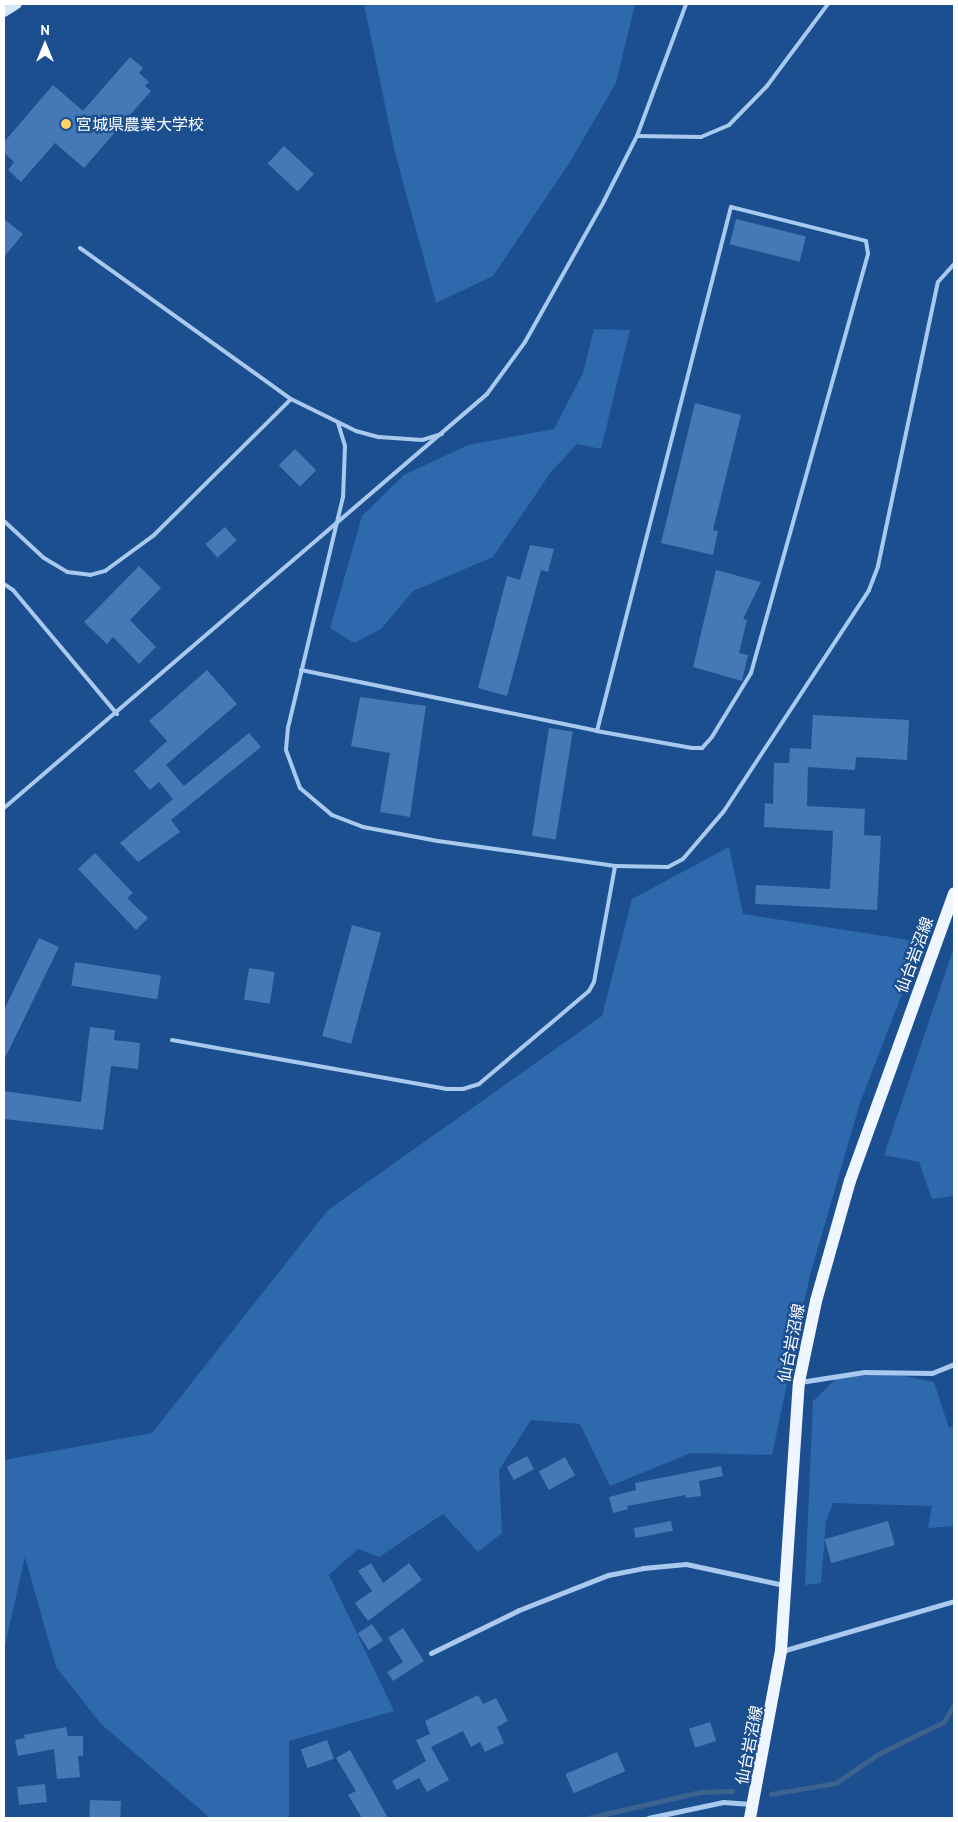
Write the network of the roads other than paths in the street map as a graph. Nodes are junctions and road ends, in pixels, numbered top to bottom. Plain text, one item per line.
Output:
1 (17, 4) edge
2 (686, 4) edge
3 (828, 4) edge
4 (4, 12) edge
5 (637, 136) junction
6 (80, 248) dead end
7 (954, 264) edge
8 (291, 399) junction
9 (338, 423) junction
10 (444, 434) junction
11 (4, 521) edge
12 (336, 522) junction
13 (4, 584) edge
14 (301, 670) junction
15 (116, 714) junction
16 (597, 731) junction
17 (4, 808) edge
18 (615, 866) junction
19 (954, 893) edge
20 (172, 1040) dead end
21 (954, 1364) edge
22 (799, 1382) junction
23 (786, 1585) junction
24 (954, 1601) edge
25 (781, 1651) junction
26 (432, 1653) dead end
27 (754, 1804) junction
28 (648, 1818) edge
29 (750, 1818) edge

1 - 4 street
2 - 5 lane
3 - 5 lane
5 - 10 lane
6 - 8 lane
7 - 18 lane
8 - 9 lane
8 - 11 lane
9 - 10 lane
9 - 12 lane
10 - 12 lane
12 - 14 lane
12 - 15 lane
13 - 15 lane
14 - 16 lane
14 - 18 lane
15 - 17 lane
16 - 16 lane
18 - 20 lane
19 - 22 main road, 仙台岩沼線
21 - 22 street
22 - 23 main road, 仙台岩沼線
23 - 25 main road, 仙台岩沼線
23 - 26 street
24 - 25 street
25 - 27 main road, 仙台岩沼線
27 - 28 street
27 - 29 main road, 仙台岩沼線

